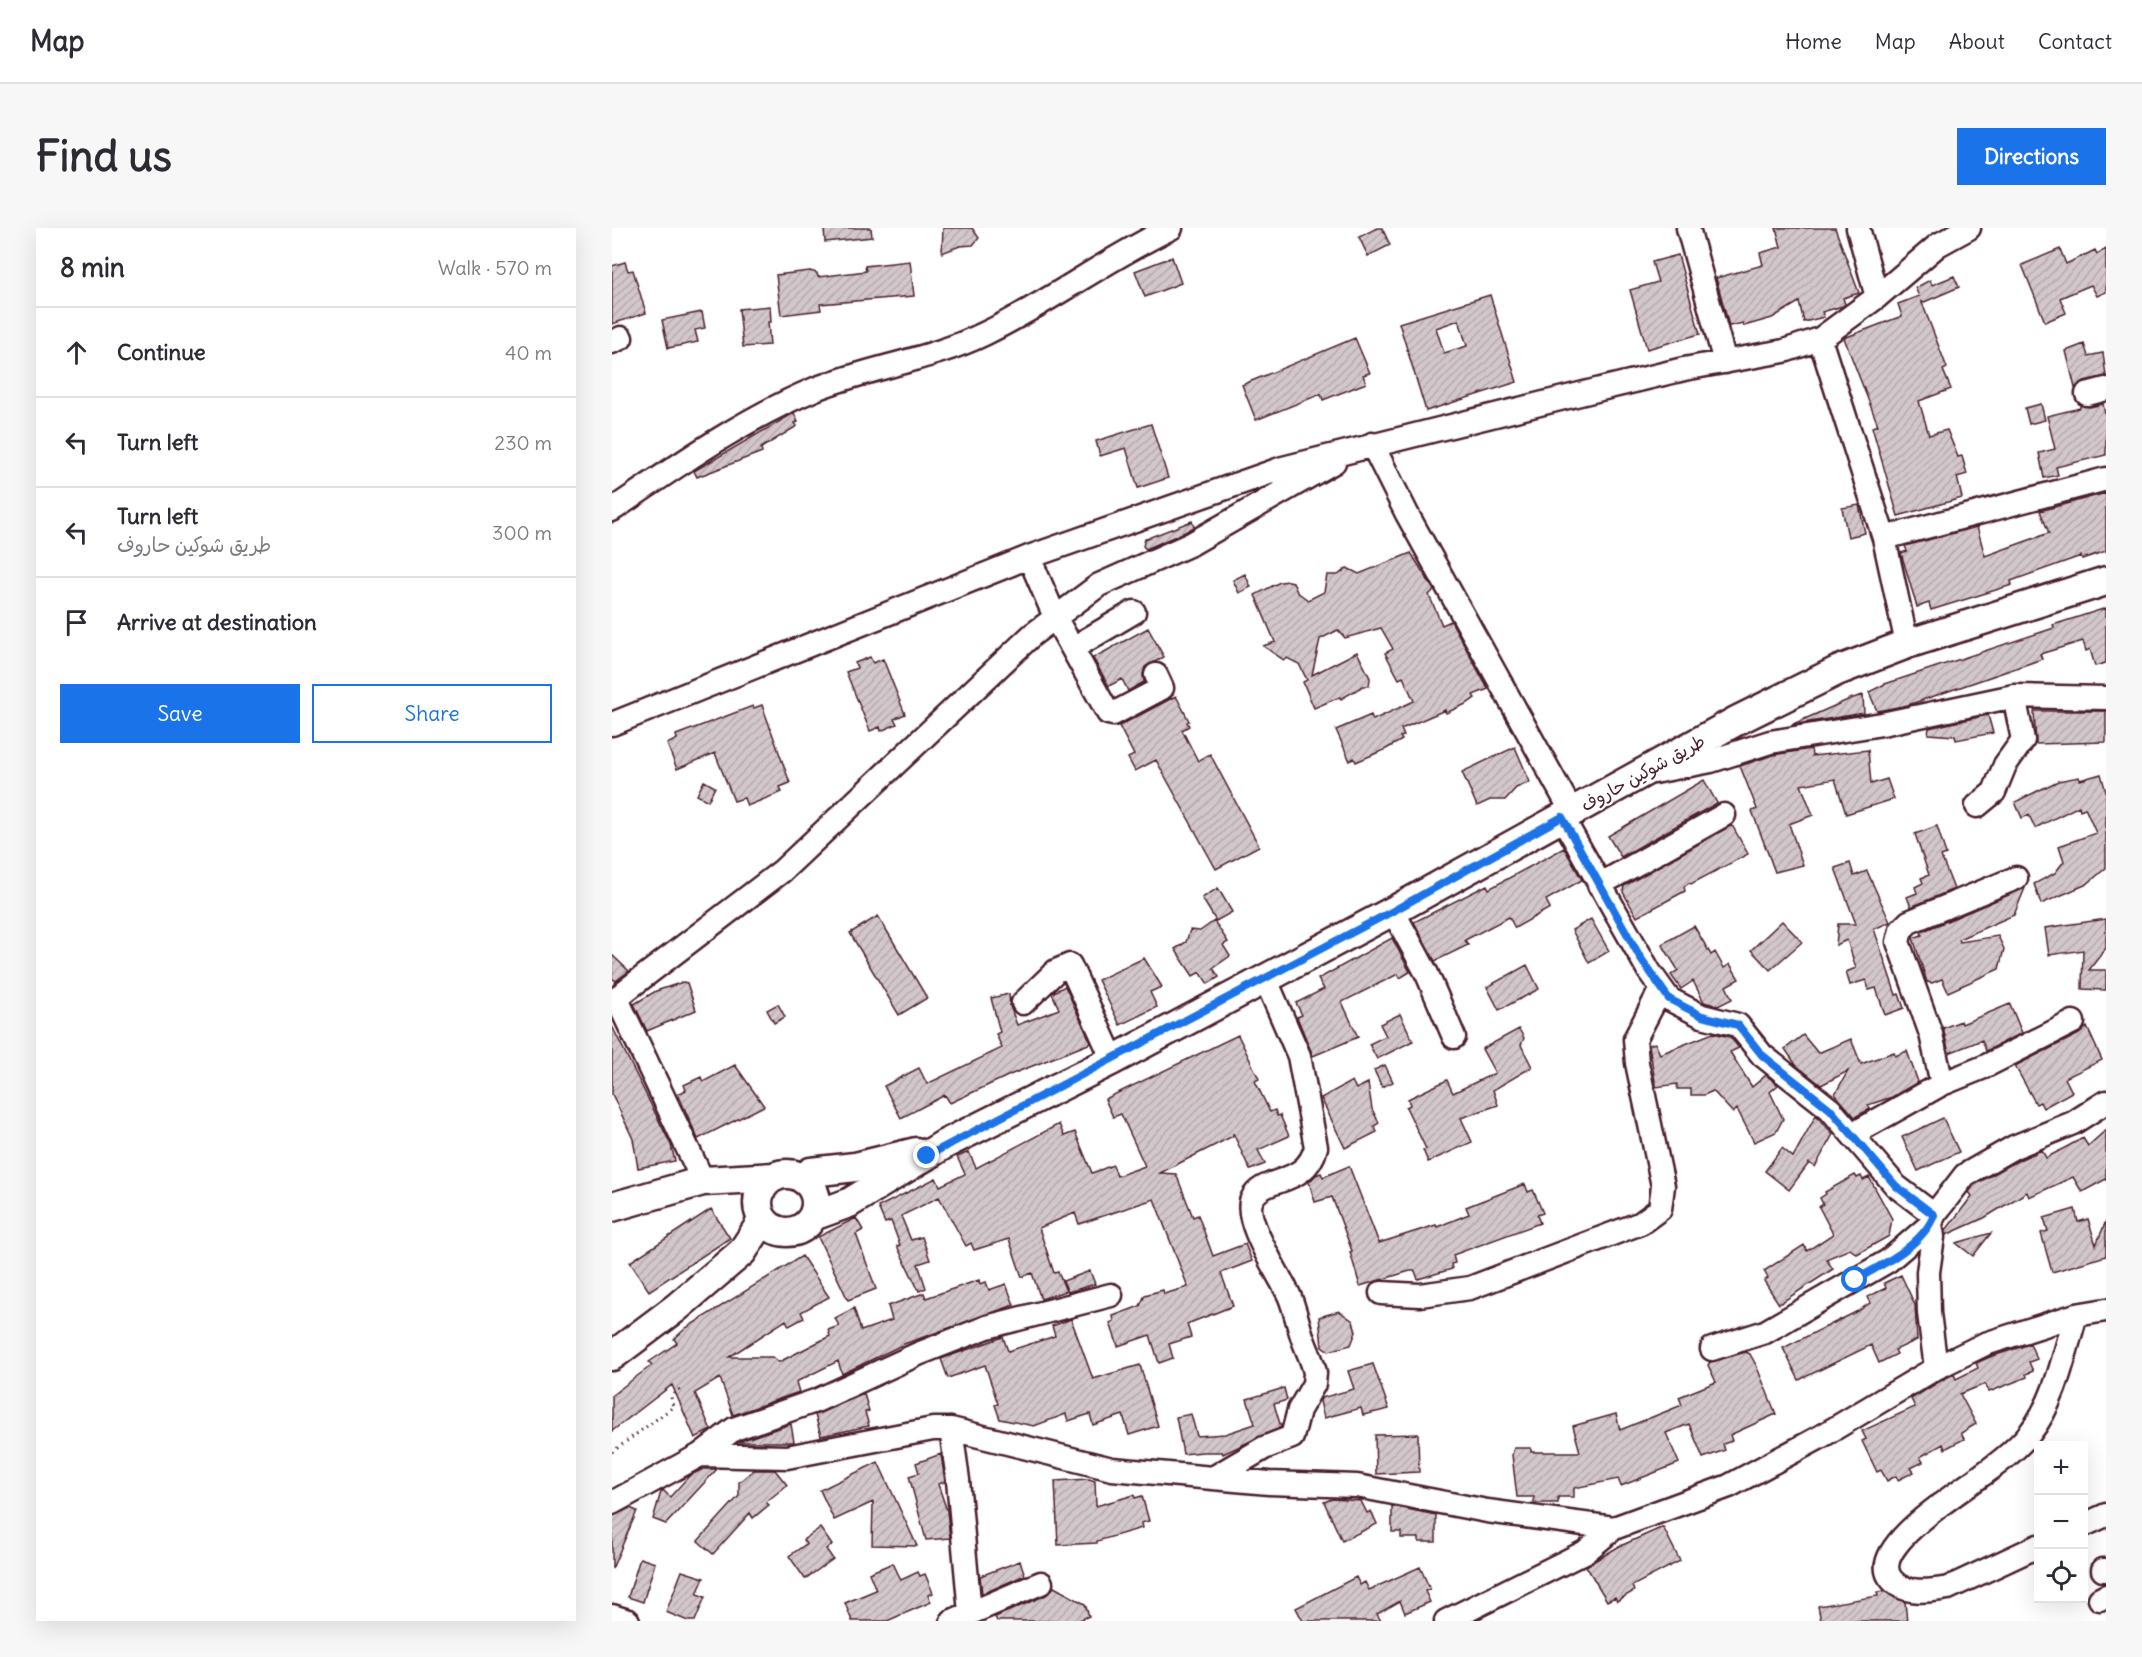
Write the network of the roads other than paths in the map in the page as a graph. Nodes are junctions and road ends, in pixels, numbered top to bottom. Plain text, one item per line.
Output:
1 (1171, 228) edge
2 (1688, 228) edge
3 (1858, 228) edge
4 (1969, 228) edge
5 (1939, 237) edge
6 (1877, 297) junction
7 (1820, 339) junction
8 (1725, 362) junction
9 (1362, 447) junction
10 (2106, 479) edge
11 (612, 510) edge
12 (1884, 538) junction
13 (1029, 557) junction
14 (2106, 581) edge
15 (1134, 612) dead end
16 (1055, 617) junction
17 (1906, 644) junction
18 (1073, 648) junction
19 (1156, 675) dead end
20 (2014, 696) junction
21 (2106, 698) edge
22 (612, 724) edge
23 (1641, 774) junction
24 (1977, 806) dead end
25 (1567, 814) junction
26 (1724, 815) dead end
27 (2016, 878) dead end
28 (1599, 885) junction
29 (1393, 911) junction
30 (1265, 978) junction
31 (1661, 989) junction
32 (614, 1002) edge
33 (1023, 1003) dead end
34 (2073, 1022) dead end
35 (1454, 1037) dead end
36 (1113, 1060) junction
37 (1941, 1084) junction
38 (2106, 1102) edge
39 (1853, 1134) junction
40 (945, 1144) junction
41 (775, 1176) junction
42 (804, 1180) junction
43 (703, 1181) junction
44 (612, 1207) edge
45 (760, 1215) junction
46 (813, 1216) junction
47 (1932, 1219) junction
48 (789, 1233) junction
49 (1381, 1293) dead end
50 (1111, 1295) dead end
51 (676, 1308) junction
52 (2106, 1310) edge
53 (2076, 1315) junction
54 (1712, 1349) dead end
55 (612, 1356) edge
56 (1936, 1368) junction
57 (951, 1429) junction
58 (700, 1455) junction
59 (1213, 1478) junction
60 (612, 1503) edge
61 (2106, 1515) edge
62 (2088, 1523) edge
63 (1614, 1528) junction
64 (2034, 1548) edge
65 (1041, 1583) dead end
66 (612, 1616) edge
67 (961, 1617) edge
68 (628, 1621) edge
69 (1446, 1621) edge

1 - 11 street
2 - 8 street
3 - 6 street
4 - 5 street
5 - 6 street
6 - 7 street
7 - 8 street
7 - 12 street
8 - 9 street
9 - 13 street
9 - 16 street
9 - 25 street
10 - 12 street
12 - 17 street
13 - 16 street
13 - 22 street
14 - 17 main road, طريق شوكين حاروف
15 - 18 street
16 - 18 street
16 - 32 street
17 - 23 main road, طريق شوكين حاروف
18 - 19 street
20 - 21 street
20 - 23 street
20 - 24 street
23 - 25 main road, طريق شوكين حاروف
25 - 28 street
25 - 29 main road, طريق شوكين حاروف
26 - 28 street
27 - 37 street
28 - 31 street
29 - 30 main road, طريق شوكين حاروف
29 - 35 street
30 - 36 main road, طريق شوكين حاروف
30 - 59 street
31 - 39 street
31 - 49 street
32 - 43 street
33 - 36 street
34 - 37 street
36 - 40 main road, طريق شوكين حاروف
37 - 39 street
38 - 47 street
39 - 47 street
40 - 42 main road, طريق شوكين حاروف
40 - 46 main road, طريق شوكين حاروف
41 - 42 main road
41 - 43 main road
41 - 45 main road
42 - 46 main road
43 - 44 main road
43 - 45 main road
45 - 48 main road
45 - 51 main road
46 - 48 main road
47 - 54 street
47 - 56 street
48 - 51 main road
50 - 58 street
51 - 55 main road
52 - 53 street
53 - 56 street
53 - 64 street
56 - 63 street
57 - 58 street
57 - 59 street
57 - 67 street
58 - 60 street
59 - 63 street
61 - 62 street
63 - 69 street
65 - 67 street
66 - 68 street

